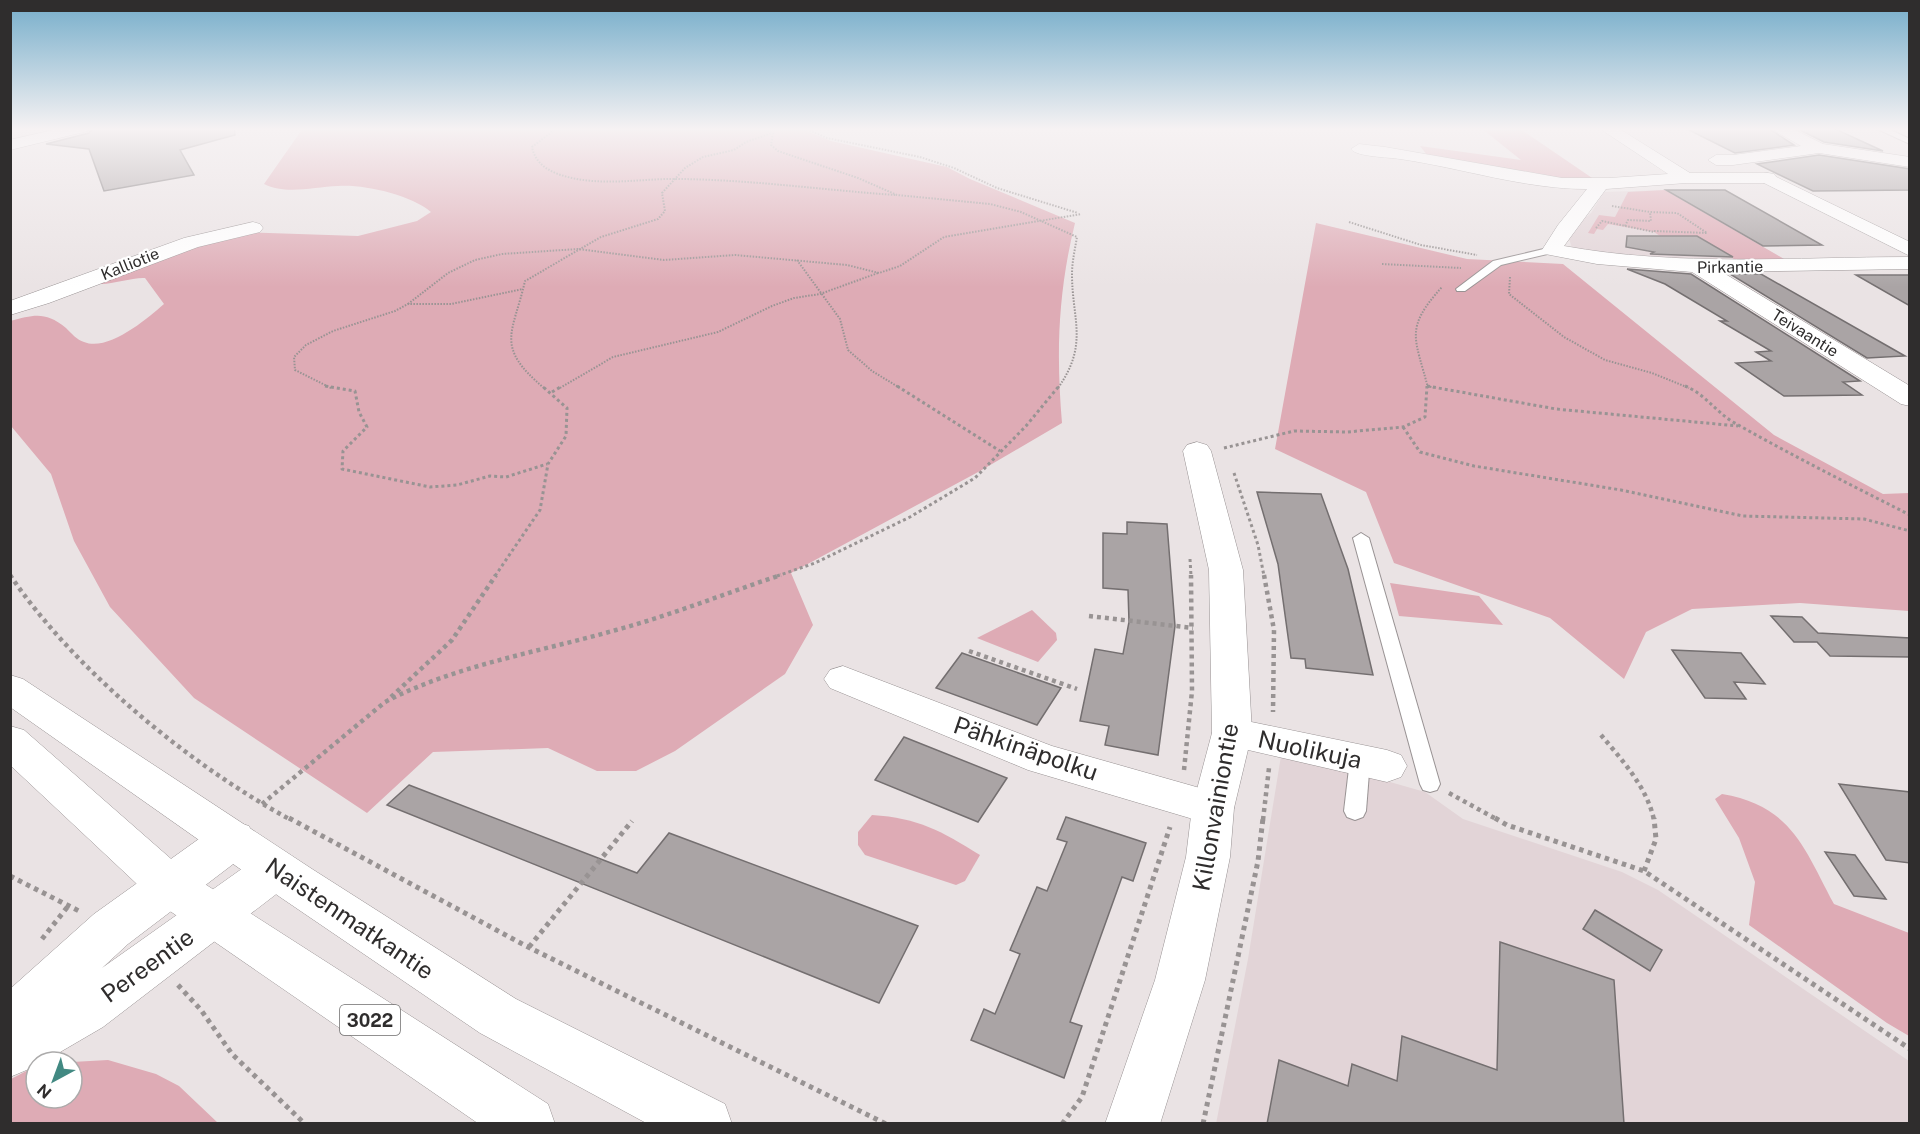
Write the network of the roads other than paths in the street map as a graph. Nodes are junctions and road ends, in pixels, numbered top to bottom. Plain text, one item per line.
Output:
1 (1560, 181) edge
2 (1645, 181) edge
3 (1774, 181) edge
4 (1601, 184) junction
5 (253, 228) dead end
6 (1552, 250) junction
7 (1910, 250) edge
8 (1695, 263) junction
9 (1910, 263) edge
10 (1461, 289) dead end
11 (10, 308) edge
12 (1910, 398) edge
13 (1198, 456) road end
14 (1361, 538) dead end
15 (843, 679) dead end
16 (10, 688) edge
17 (1233, 733) junction
18 (10, 741) edge
19 (1374, 763) joint
20 (1430, 784) road end
21 (1213, 807) junction
22 (1356, 811) dead end
23 (233, 839) junction
24 (276, 869) junction
25 (170, 886) junction
26 (213, 916) junction
27 (10, 1024) edge
28 (10, 1052) edge
29 (1133, 1123) edge
30 (528, 1124) edge
31 (705, 1124) edge

1 - 4 street
2 - 4 street
3 - 7 street
4 - 6 street
5 - 11 street, Kalliotie
6 - 8 street, Pirkantie
6 - 10 lane
8 - 9 street, Pirkantie
8 - 12 street, Teivaantie
13 - 17 street, Killonvainiontie
14 - 20 lane
15 - 21 street, Pähkinäpolku
16 - 23 street, Naistenmatkantie
17 - 19 street, Nuolikuja
17 - 21 street, Killonvainiontie
18 - 25 street, 3022
19 - 22 lane
21 - 29 street, Killonvainiontie
23 - 24 street, Naistenmatkantie
23 - 25 street
24 - 26 street, Pereentie
24 - 31 street, Naistenmatkantie
25 - 26 street, 3022
25 - 27 street
26 - 28 street, Pereentie
26 - 30 street, 3022

